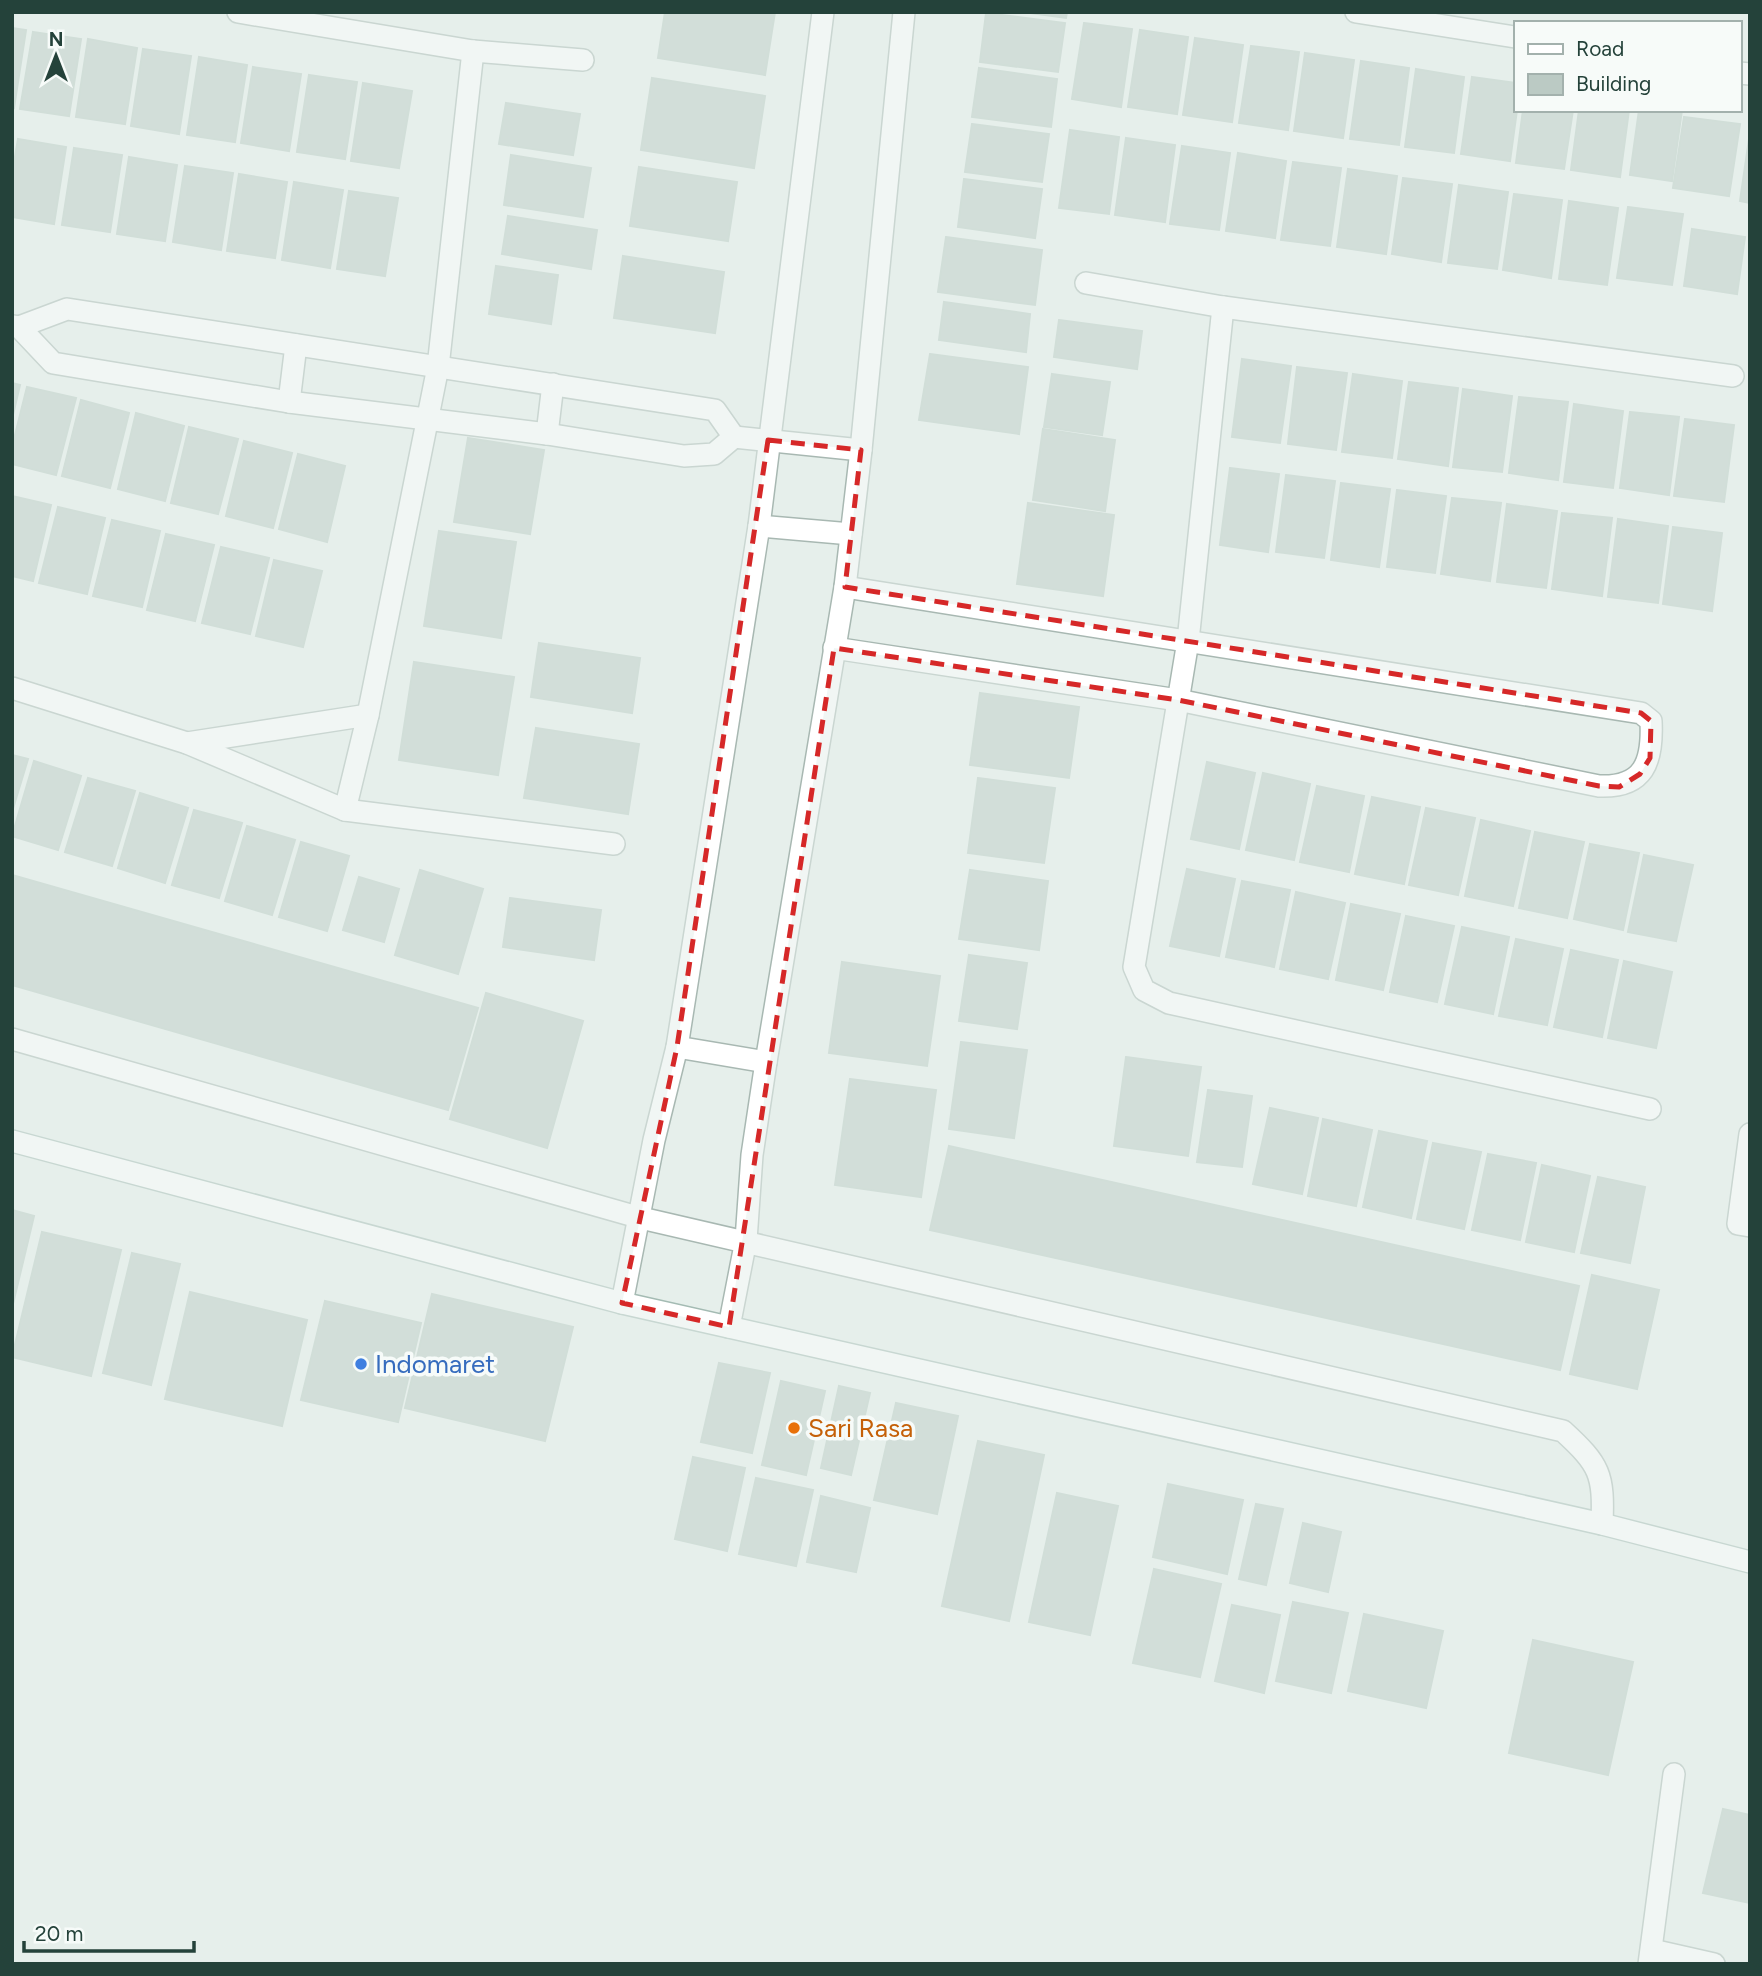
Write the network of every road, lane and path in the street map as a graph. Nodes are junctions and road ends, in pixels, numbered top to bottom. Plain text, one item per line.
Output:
1 (239, 12) edge
2 (823, 12) edge
3 (904, 12) edge
4 (1356, 12) edge
5 (1514, 37) edge
6 (473, 51) junction
7 (583, 60) dead end
8 (1086, 284) dead end
9 (1223, 307) junction
10 (15, 327) edge
11 (296, 345) junction
12 (438, 367) junction
13 (1733, 376) dead end
14 (553, 384) junction
15 (289, 402) junction
16 (427, 419) junction
17 (547, 434) junction
18 (734, 437) junction
19 (768, 440) junction
20 (861, 450) junction
21 (759, 526) junction
22 (851, 534) junction
23 (845, 587) junction
24 (1188, 641) junction
25 (834, 648) junction
26 (12, 688) edge
27 (1178, 700) junction
28 (368, 715) junction
29 (187, 743) junction
30 (345, 810) junction
31 (614, 844) dead end
32 (12, 1039) edge
33 (677, 1048) junction
34 (766, 1062) junction
35 (1650, 1109) dead end
36 (1750, 1134) edge
37 (12, 1141) edge
38 (641, 1218) junction
39 (1750, 1226) edge
40 (746, 1240) junction
41 (622, 1303) junction
42 (729, 1327) junction
43 (1602, 1524) junction
44 (1750, 1562) edge
45 (1674, 1774) dead end
46 (1650, 1957) edge
47 (1714, 1964) edge

1 - 6 street
2 - 19 street
3 - 20 street
4 - 5 street
6 - 7 street
6 - 12 street
8 - 9 street
9 - 13 street
9 - 24 street
10 - 11 street
10 - 15 street
11 - 12 street
11 - 15 street
12 - 14 street
12 - 16 street
14 - 17 street
14 - 18 street
15 - 16 street
16 - 17 street
16 - 28 street
17 - 18 street
18 - 19 street
19 - 20 street
19 - 21 street
20 - 22 street
21 - 22 street
21 - 33 street
22 - 23 street
23 - 24 street
23 - 25 street
24 - 27 street
24 - 27 street
25 - 27 street
25 - 34 street
26 - 29 street
27 - 35 street
28 - 29 street
28 - 30 street
29 - 30 street
30 - 31 street
32 - 38 street
33 - 34 street
33 - 38 street
34 - 40 street
36 - 39 street
37 - 41 street
38 - 40 street
38 - 41 street
40 - 42 street
40 - 43 street
41 - 42 street
42 - 43 street
43 - 44 street
45 - 46 street
46 - 47 street

